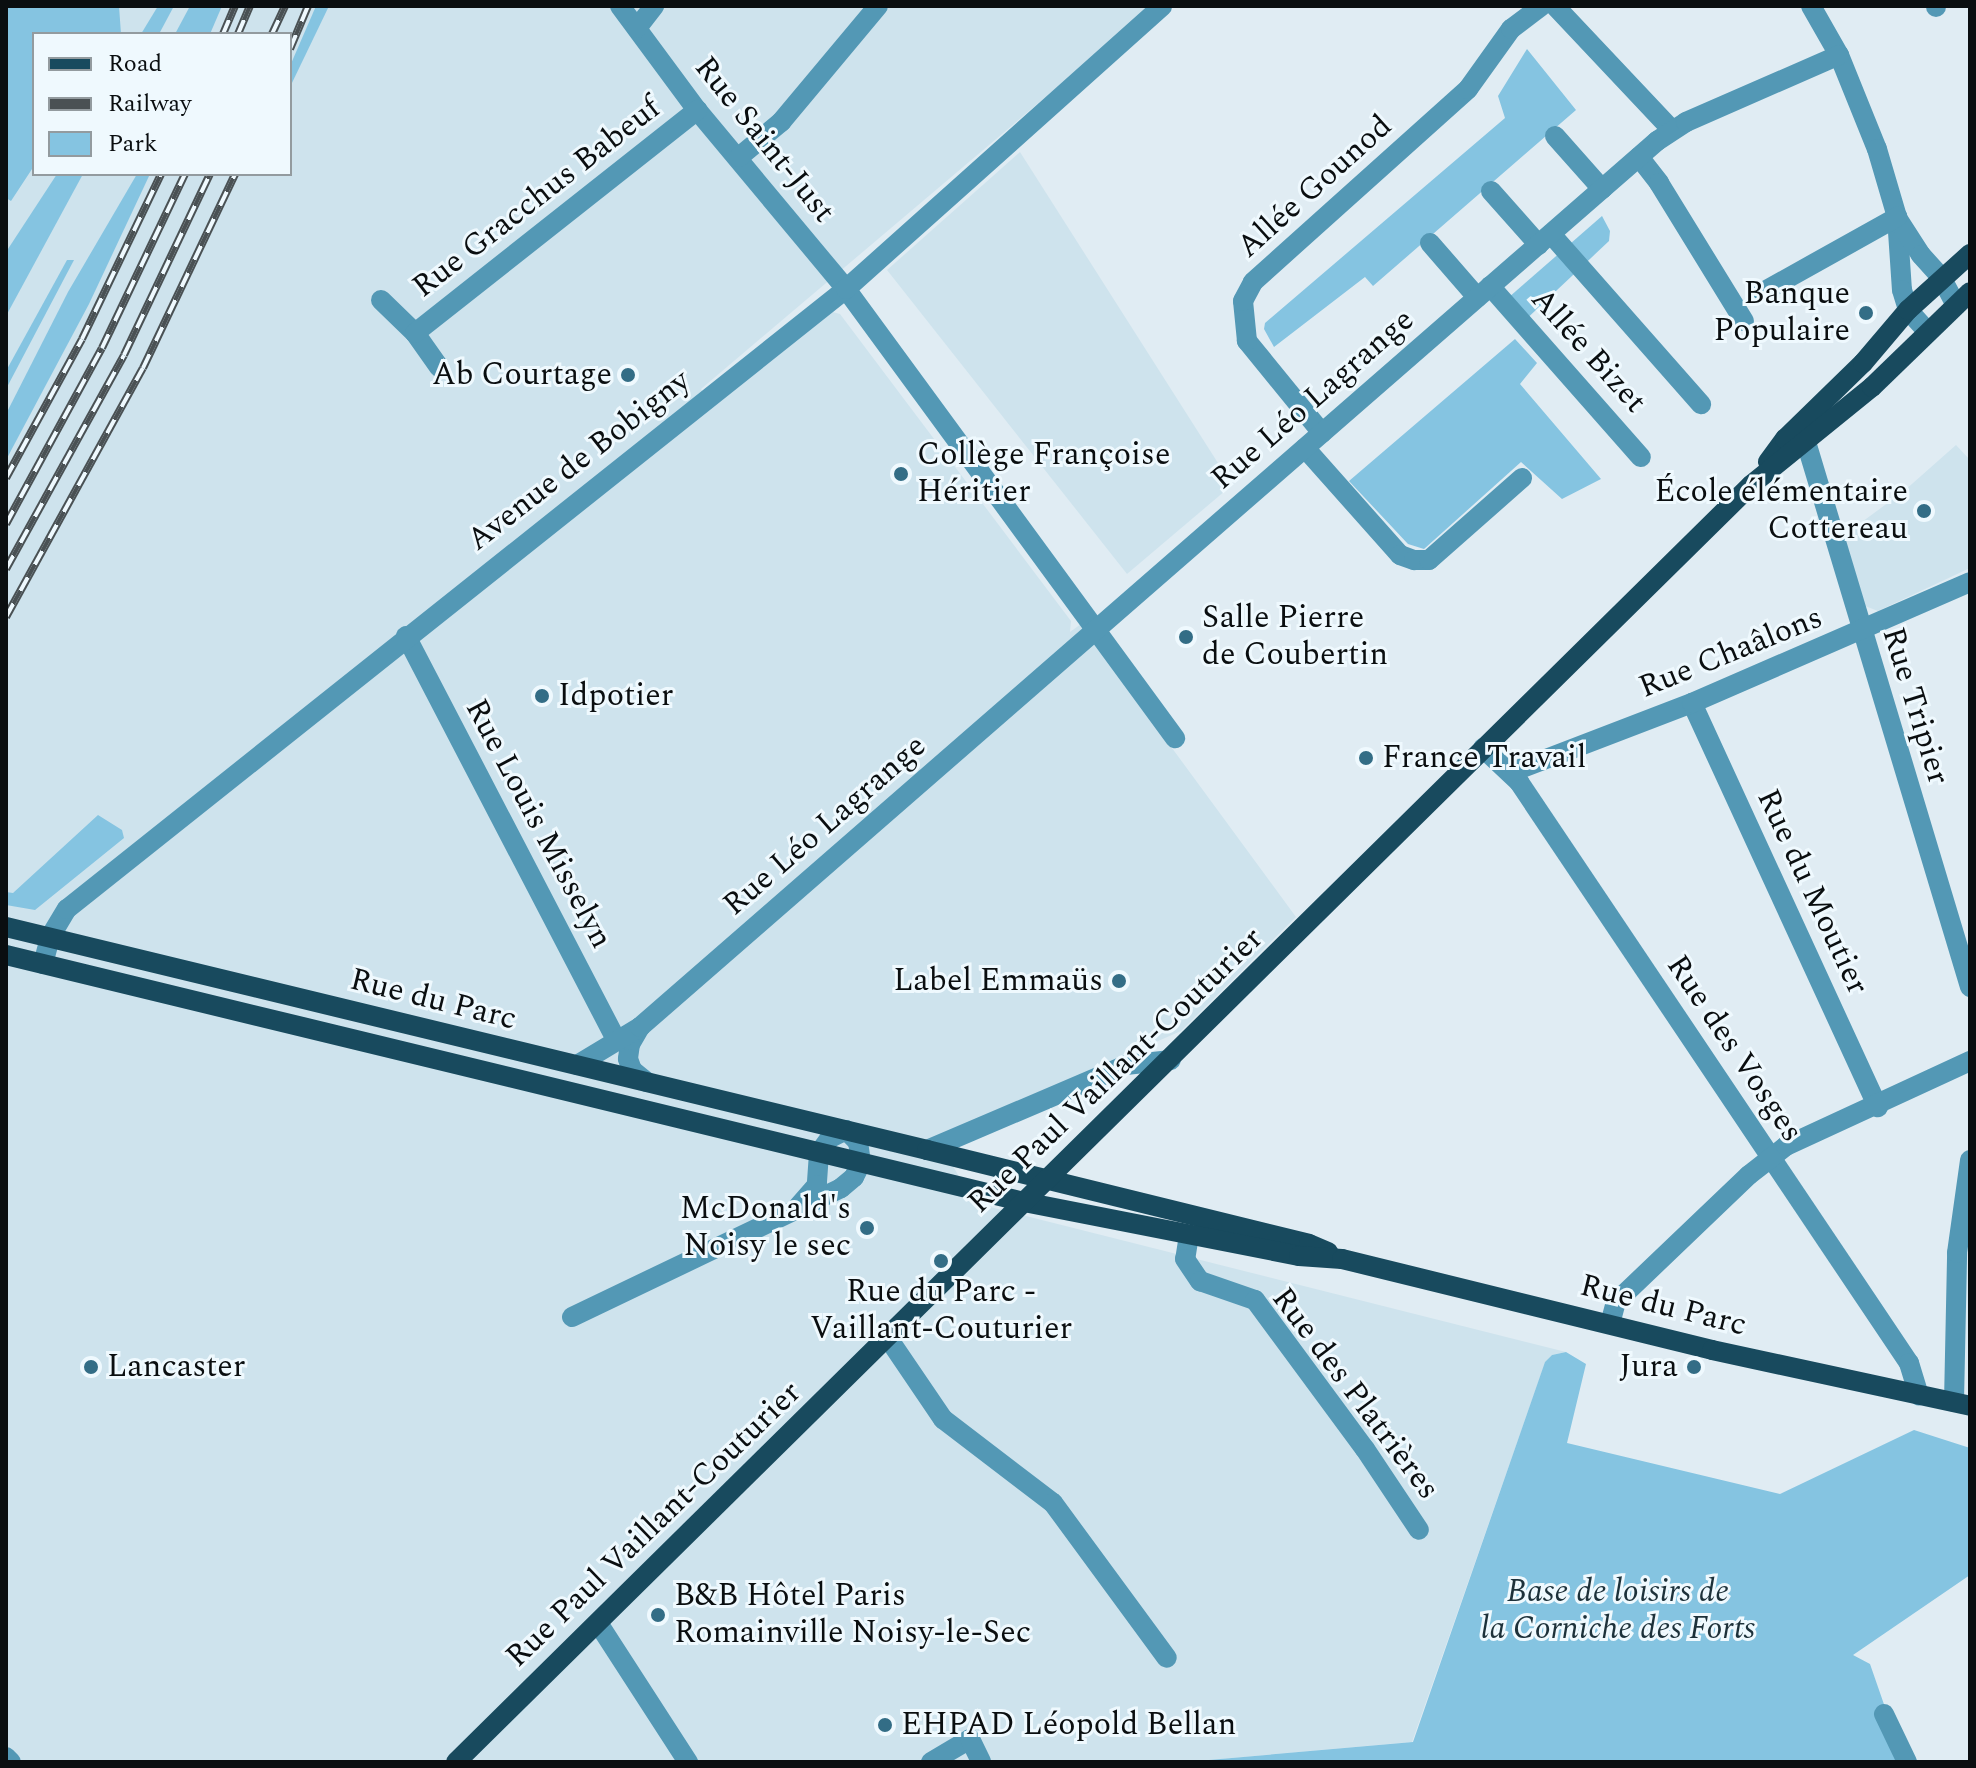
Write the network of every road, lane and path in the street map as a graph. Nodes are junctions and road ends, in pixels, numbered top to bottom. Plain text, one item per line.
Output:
1 (620, 6) edge
2 (654, 6) edge
3 (878, 6) edge
4 (1162, 6) edge
5 (1541, 6) edge
6 (1811, 6) edge
7 (1563, 8) edge
8 (637, 28) junction
9 (1839, 55) junction
10 (697, 110) junction
11 (1672, 130) junction
12 (1555, 136) dead end
13 (739, 157) junction
14 (1639, 157) junction
15 (1602, 189) junction
16 (1491, 191) dead end
17 (1897, 217) junction
18 (1545, 240) junction
19 (1430, 243) dead end
20 (1970, 254) edge
21 (1941, 277) junction
22 (846, 289) junction
23 (1484, 292) junction
24 (1763, 292) dead end
25 (1963, 298) edge
26 (381, 300) dead end
27 (1908, 310) junction
28 (1744, 321) dead end
29 (1928, 332) junction
30 (415, 333) junction
31 (1863, 363) junction
32 (439, 367) dead end
33 (1872, 387) junction
34 (1701, 404) dead end
35 (1322, 433) junction
36 (1806, 442) junction
37 (1305, 448) junction
38 (1641, 457) dead end
39 (1522, 478) dead end
40 (1751, 485) junction
41 (1970, 582) edge
42 (1095, 631) junction
43 (1860, 632) junction
44 (406, 636) junction
45 (1692, 703) junction
46 (1175, 738) dead end
47 (1483, 748) junction
48 (1512, 772) junction
49 (6, 927) edge
50 (50, 937) junction
51 (6, 955) edge
52 (43, 964) junction
53 (1970, 987) edge
54 (640, 1027) junction
55 (616, 1040) junction
56 (1171, 1060) junction
57 (1970, 1061) edge
58 (577, 1065) junction
59 (647, 1082) junction
60 (1878, 1107) junction
61 (846, 1130) junction
62 (927, 1150) junction
63 (819, 1153) junction
64 (1771, 1158) junction
65 (1970, 1160) edge
66 (861, 1163) junction
67 (819, 1175) junction
68 (1046, 1181) junction
69 (841, 1188) junction
70 (1024, 1202) junction
71 (797, 1208) junction
72 (1189, 1235) junction
73 (1342, 1259) junction
74 (572, 1317) dead end
75 (1610, 1324) junction
76 (888, 1338) junction
77 (1919, 1395) junction
78 (1962, 1404) edge
79 (1419, 1530) dead end
80 (598, 1623) junction
81 (1167, 1658) dead end
82 (1884, 1714) dead end
83 (6, 1757) edge
84 (937, 1761) edge
85 (11, 1762) edge
86 (456, 1762) edge
87 (688, 1762) edge
88 (981, 1762) edge
89 (1907, 1762) edge

1 - 8 street, Rue Saint-Just
2 - 8 street
3 - 13 street
4 - 22 street, Avenue de Bobigny
5 - 35 street, Allée Gounod
6 - 9 street
7 - 11 street
8 - 10 street, Rue Saint-Just
9 - 11 street, Rue Léo Lagrange
9 - 17 street
10 - 13 street, Rue Saint-Just
10 - 30 street, Rue Gracchus Babeuf
11 - 14 street, Rue Léo Lagrange
12 - 15 street
13 - 22 street, Rue Saint-Just
14 - 15 street, Rue Léo Lagrange
14 - 28 street
15 - 18 street, Rue Léo Lagrange
16 - 18 street
17 - 21 street
17 - 24 street
17 - 27 street
18 - 23 street, Rue Léo Lagrange
18 - 34 street
19 - 23 street, Allée Bizet
20 - 21 main road, Rue Paul Vaillant-Couturier
21 - 25 street
21 - 27 main road, Rue Paul Vaillant-Couturier
22 - 42 street, Rue Saint-Just
22 - 44 street, Avenue de Bobigny
23 - 35 street, Rue Léo Lagrange
23 - 38 street, Allée Bizet
25 - 29 main road, Rue Paul Vaillant-Couturier
26 - 30 street, Rue Gracchus Babeuf
27 - 29 street
27 - 31 main road, Rue Paul Vaillant-Couturier
29 - 33 main road, Rue Paul Vaillant-Couturier
30 - 32 street, Rue Gracchus Babeuf
31 - 33 street
31 - 40 main road, Rue Paul Vaillant-Couturier
33 - 36 main road, Rue Paul Vaillant-Couturier
35 - 37 street, Rue Léo Lagrange
36 - 40 main road, Rue Paul Vaillant-Couturier
36 - 43 street, Rue Tripier
37 - 39 street
37 - 42 street, Rue Léo Lagrange
40 - 47 main road, Rue Paul Vaillant-Couturier
41 - 43 street, Rue Chaâlons
42 - 46 street, Rue Saint-Just
42 - 54 street, Rue Léo Lagrange
43 - 45 street, Rue Chaâlons
43 - 53 street, Rue Tripier
44 - 50 street, Avenue de Bobigny
44 - 55 street, Rue Louis Misselyn
45 - 48 street, Rue Chaâlons
45 - 60 street, Rue du Moutier
47 - 48 street, Rue des Vosges
47 - 56 main road, Rue Paul Vaillant-Couturier
48 - 64 street, Rue des Vosges
49 - 50 main road, Rue du Parc
50 - 52 street, Avenue de Bobigny
50 - 58 main road, Rue du Parc
51 - 52 main road, Rue du Parc
52 - 63 main road, Rue du Parc
54 - 55 street, Rue Léo Lagrange
54 - 59 street
55 - 58 street, Rue Léo Lagrange
56 - 62 street
56 - 68 main road, Rue Paul Vaillant-Couturier
57 - 60 street
58 - 59 main road, Rue du Parc
59 - 61 main road, Rue du Parc
60 - 64 street
61 - 62 main road, Rue du Parc
61 - 63 street
61 - 66 street
62 - 68 main road, Rue du Parc
63 - 66 main road, Rue du Parc
63 - 67 street
64 - 75 street
64 - 77 street, Rue des Vosges
65 - 78 street
66 - 69 street
66 - 70 main road, Rue du Parc
67 - 69 street
67 - 71 street
68 - 70 main road, Rue Paul Vaillant-Couturier
68 - 73 main road, Rue du Parc
69 - 71 street
70 - 72 main road, Rue du Parc
70 - 76 main road, Rue Paul Vaillant-Couturier
71 - 74 street
72 - 73 main road, Rue du Parc
72 - 79 street, Rue des Platrières
73 - 75 main road, Rue du Parc
75 - 77 main road, Rue du Parc
76 - 80 main road, Rue Paul Vaillant-Couturier
76 - 81 street
77 - 78 main road, Rue du Parc
80 - 86 main road, Rue Paul Vaillant-Couturier
80 - 87 street
82 - 89 street
83 - 85 street
84 - 88 street

